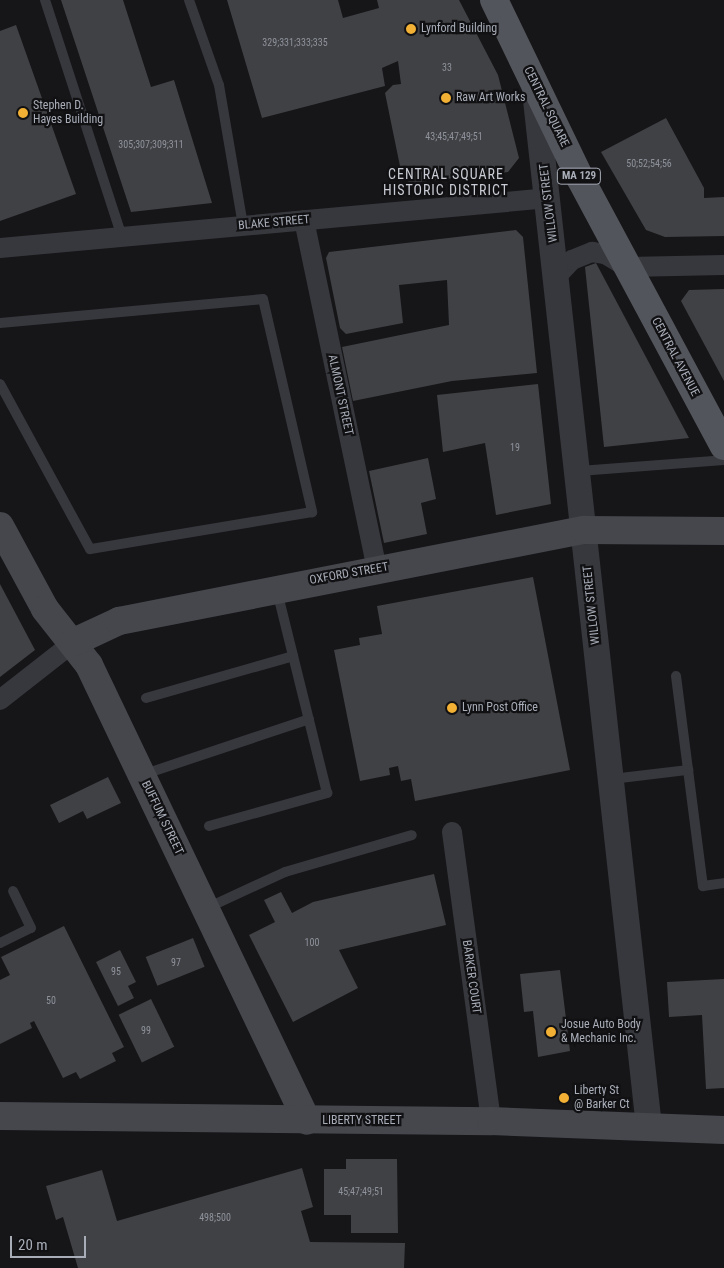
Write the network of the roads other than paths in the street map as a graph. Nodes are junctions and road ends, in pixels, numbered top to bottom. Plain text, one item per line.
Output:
1 (45, 0) edge
2 (189, 0) edge
3 (494, 0) edge
4 (515, 0) edge
5 (518, 49) junction
6 (534, 84) junction
7 (549, 198) junction
8 (304, 220) junction
9 (243, 226) junction
10 (122, 237) junction
11 (0, 248) edge
12 (724, 265) edge
13 (627, 267) junction
14 (557, 276) junction
15 (0, 323) edge
16 (0, 384) edge
17 (724, 446) edge
18 (724, 460) edge
19 (579, 471) junction
20 (0, 526) edge
21 (584, 530) junction
22 (724, 531) edge
23 (377, 569) junction
24 (276, 588) junction
25 (74, 642) junction
26 (293, 656) junction
27 (676, 676) dead end
28 (146, 698) dead end
29 (0, 700) edge
30 (309, 719) junction
31 (688, 770) junction
32 (142, 775) junction
33 (612, 779) junction
34 (209, 826) dead end
35 (452, 832) dead end
36 (412, 835) dead end
37 (724, 883) edge
38 (13, 891) dead end
39 (206, 908) junction
40 (0, 943) edge
41 (0, 1116) edge
42 (307, 1120) junction
43 (491, 1121) junction
44 (649, 1127) junction
45 (724, 1130) edge

1 - 10 lane
2 - 9 lane
3 - 5 main road, CENTRAL SQUARE / MA 129
4 - 5 main road
5 - 6 main road, CENTRAL SQUARE / MA 129
6 - 7 street, WILLOW STREET
6 - 13 main road, CENTRAL SQUARE / MA 129
7 - 8 street, BLAKE STREET
7 - 14 street, WILLOW STREET
8 - 9 street, BLAKE STREET
8 - 23 street, ALMONT STREET
9 - 10 street, BLAKE STREET
10 - 11 street, BLAKE STREET
12 - 13 street
13 - 14 street
13 - 17 main road, CENTRAL AVENUE / MA 129
14 - 19 street, WILLOW STREET
15 - 16 lane
18 - 19 lane
19 - 21 street, WILLOW STREET
20 - 25 main road, BUFFUM STREET
21 - 22 main road, OXFORD STREET
21 - 23 main road, OXFORD STREET
21 - 33 street, WILLOW STREET
23 - 24 main road, OXFORD STREET
24 - 25 main road, OXFORD STREET
24 - 26 lane
25 - 29 street, OXFORD STREET
25 - 32 main road, BUFFUM STREET
26 - 28 lane
26 - 30 lane
27 - 31 lane
30 - 32 lane
30 - 34 lane
31 - 33 lane
31 - 37 lane
32 - 39 main road, BUFFUM STREET
33 - 44 street, WILLOW STREET
35 - 43 street, BARKER COURT
36 - 39 lane
38 - 40 lane
39 - 42 main road, BUFFUM STREET
41 - 42 main road, LIBERTY STREET
42 - 43 main road, LIBERTY STREET
43 - 44 main road, LIBERTY STREET
44 - 45 main road, LIBERTY STREET

